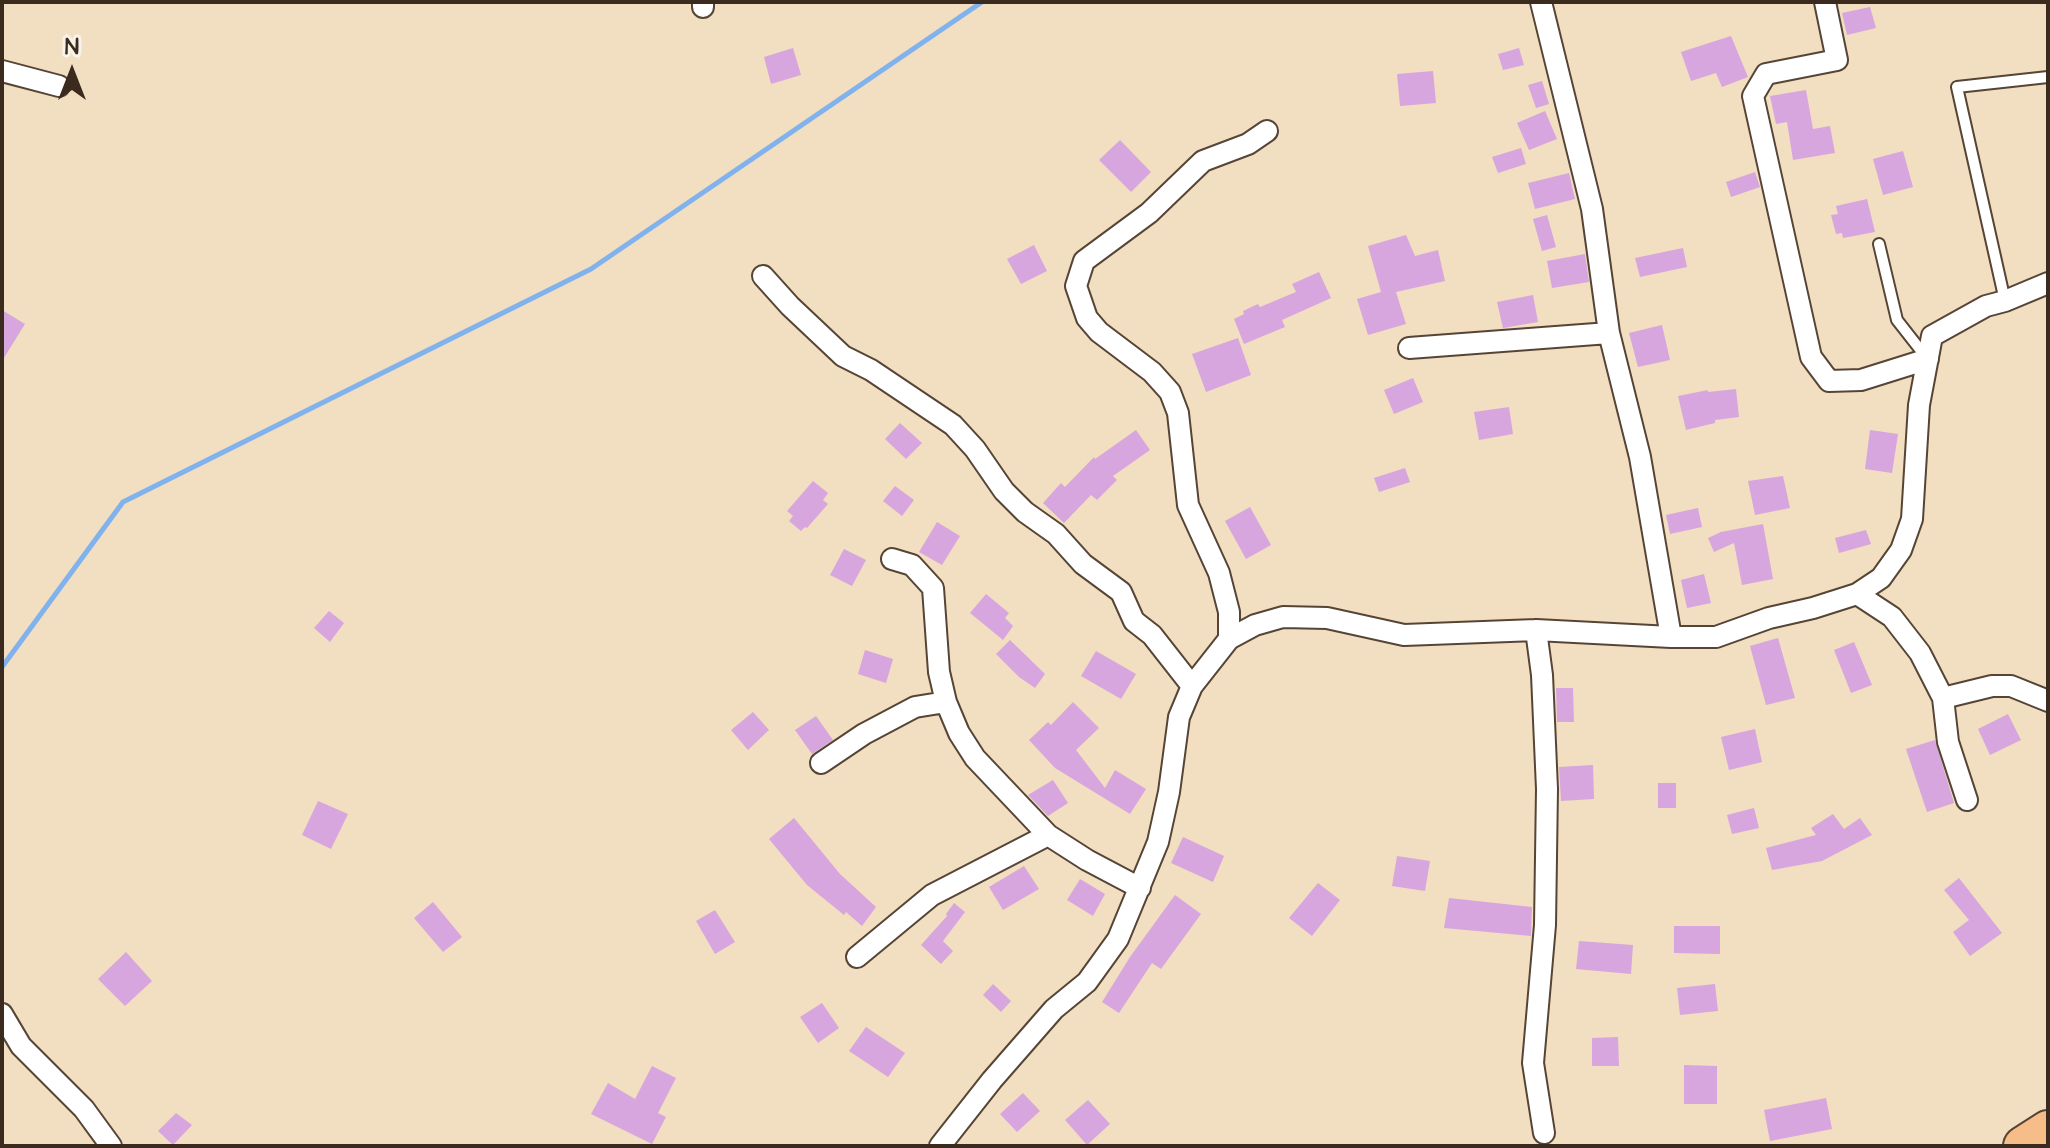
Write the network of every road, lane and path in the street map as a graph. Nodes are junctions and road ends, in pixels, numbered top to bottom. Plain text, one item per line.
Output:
1 (1541, 2) edge
2 (1825, 2) edge
3 (2, 71) edge
4 (2048, 77) edge
5 (59, 86) dead end
6 (1267, 131) dead end
7 (1879, 244) dead end
8 (763, 276) dead end
9 (2048, 283) edge
10 (2005, 301) junction
11 (1609, 333) junction
12 (1409, 348) dead end
13 (1928, 359) junction
14 (892, 559) dead end
15 (1857, 594) junction
16 (1536, 630) junction
17 (1671, 637) junction
18 (1229, 639) junction
19 (1192, 686) junction
20 (1943, 698) junction
21 (2048, 701) edge
22 (946, 702) junction
23 (821, 763) dead end
24 (1967, 800) dead end
25 (1048, 835) junction
26 (1140, 888) junction
27 (857, 957) dead end
28 (2, 1014) edge
29 (2048, 1130) edge
30 (1544, 1133) dead end
31 (111, 1146) edge
32 (940, 1146) edge
33 (2023, 1146) edge

1 - 11 street
2 - 13 street
3 - 5 street
4 - 10 lane
6 - 18 street
7 - 13 lane
8 - 19 street
9 - 10 street
10 - 13 street
11 - 12 street
11 - 17 street
13 - 15 street
14 - 22 street
15 - 17 street
15 - 20 street
16 - 17 street
16 - 18 street
16 - 30 street
18 - 19 street
19 - 26 street
20 - 21 street
20 - 24 street
22 - 23 street
22 - 25 street
25 - 26 street
25 - 27 street
26 - 32 street
28 - 31 street
29 - 33 highway

